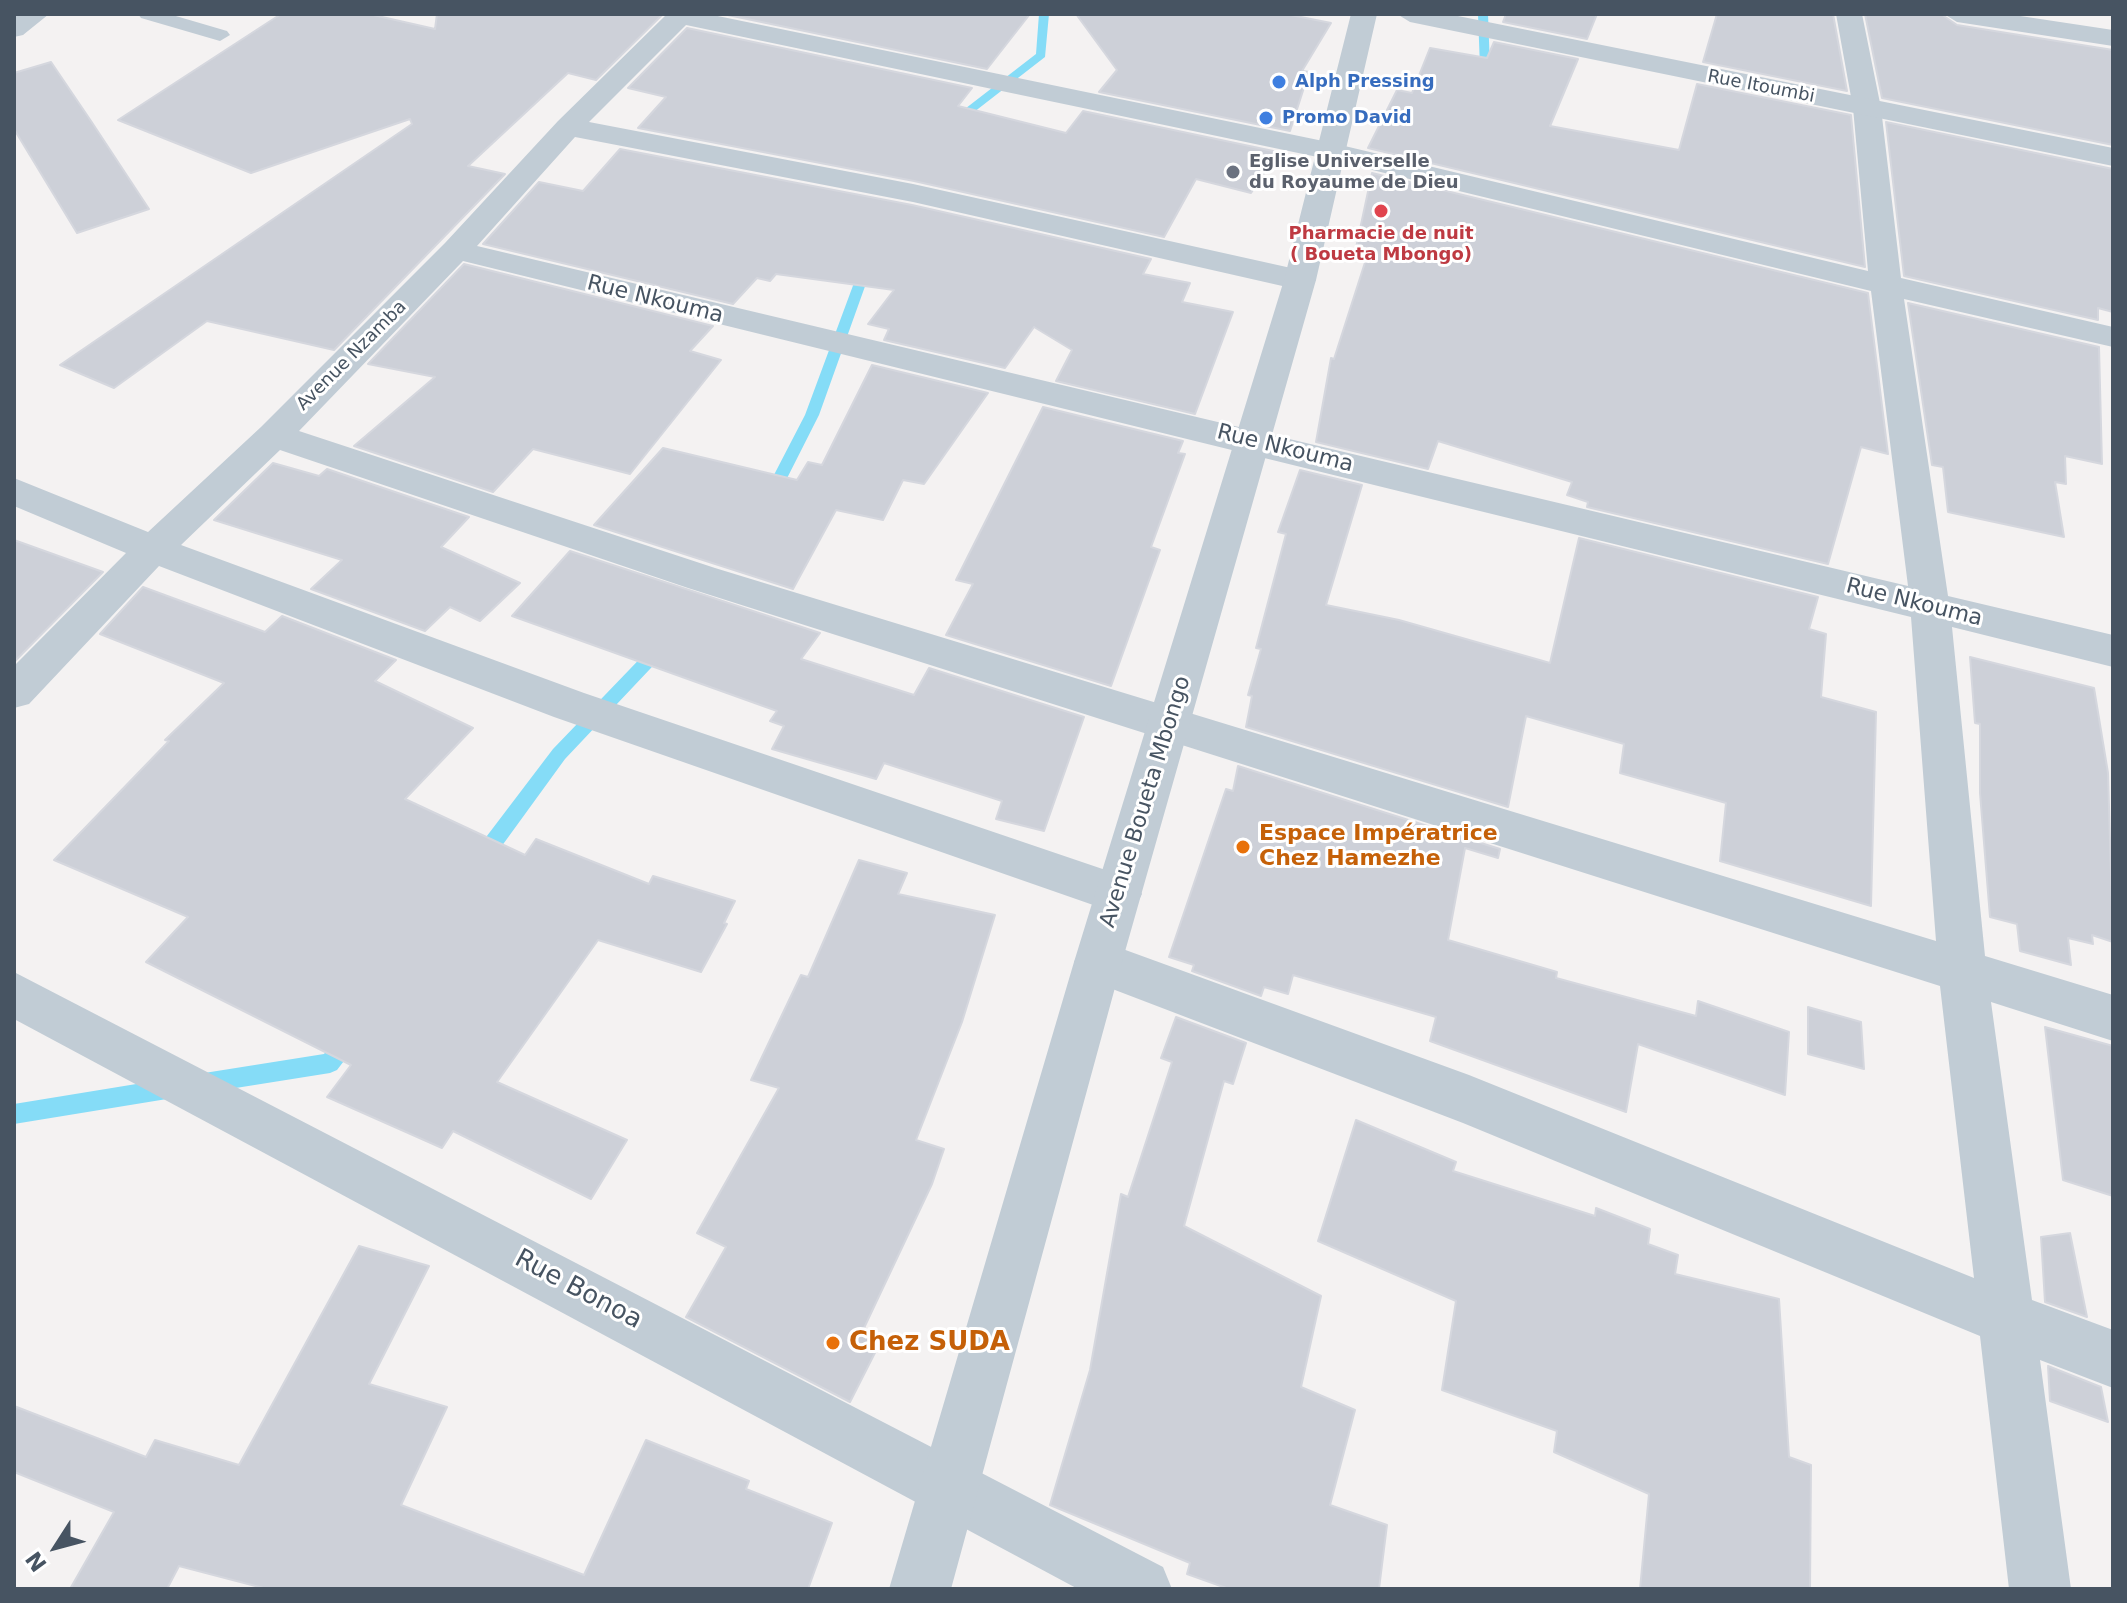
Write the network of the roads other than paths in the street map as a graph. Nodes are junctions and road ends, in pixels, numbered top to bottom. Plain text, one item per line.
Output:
1 (36, 14) edge
2 (148, 14) edge
3 (1364, 14) edge
4 (1410, 14) edge
5 (1849, 14) edge
6 (1957, 14) edge
7 (681, 15) edge
8 (14, 29) edge
9 (220, 35) dead end
10 (2113, 38) edge
11 (1867, 108) junction
12 (568, 127) junction
13 (1328, 151) junction
14 (2113, 157) edge
15 (456, 250) junction
16 (1300, 280) junction
17 (1885, 286) junction
18 (2113, 337) edge
19 (274, 435) junction
20 (1252, 440) junction
21 (14, 491) edge
22 (153, 549) junction
23 (1930, 607) junction
24 (2113, 651) edge
25 (14, 692) edge
26 (1171, 722) junction
27 (1119, 894) junction
28 (1098, 962) junction
29 (1963, 973) junction
30 (14, 994) edge
31 (2113, 1018) edge
32 (2009, 1320) junction
33 (2113, 1359) edge
34 (948, 1485) junction
35 (920, 1589) edge
36 (1141, 1589) edge
37 (2040, 1589) edge

1 - 8 street
2 - 9 lane
3 - 13 street, Avenue Boueta Mbongo
4 - 11 street, Rue Itoumbi
5 - 11 street
6 - 10 street
7 - 12 street, Avenue Nzamba
7 - 13 street
11 - 14 street, Rue Itoumbi
11 - 17 street
12 - 15 street, Avenue Nzamba
12 - 16 street
13 - 16 street, Avenue Boueta Mbongo
13 - 17 street
15 - 19 street, Avenue Nzamba
15 - 20 street, Rue Nkouma
16 - 20 street, Avenue Boueta Mbongo
17 - 18 street
17 - 23 street
19 - 22 street, Avenue Nzamba
19 - 26 street
20 - 23 street, Rue Nkouma
20 - 26 street, Avenue Boueta Mbongo
21 - 22 street
22 - 25 street, Avenue Nzamba
22 - 27 street
23 - 24 street, Rue Nkouma
23 - 29 street
26 - 27 street, Avenue Boueta Mbongo
26 - 29 street
27 - 28 street, Avenue Boueta Mbongo
28 - 32 street
28 - 34 street, Avenue Boueta Mbongo
29 - 31 street
29 - 32 street
30 - 34 street, Rue Bonoa
32 - 33 street
32 - 37 street
34 - 35 street, Avenue Boueta Mbongo
34 - 36 street, Rue Bonoa

